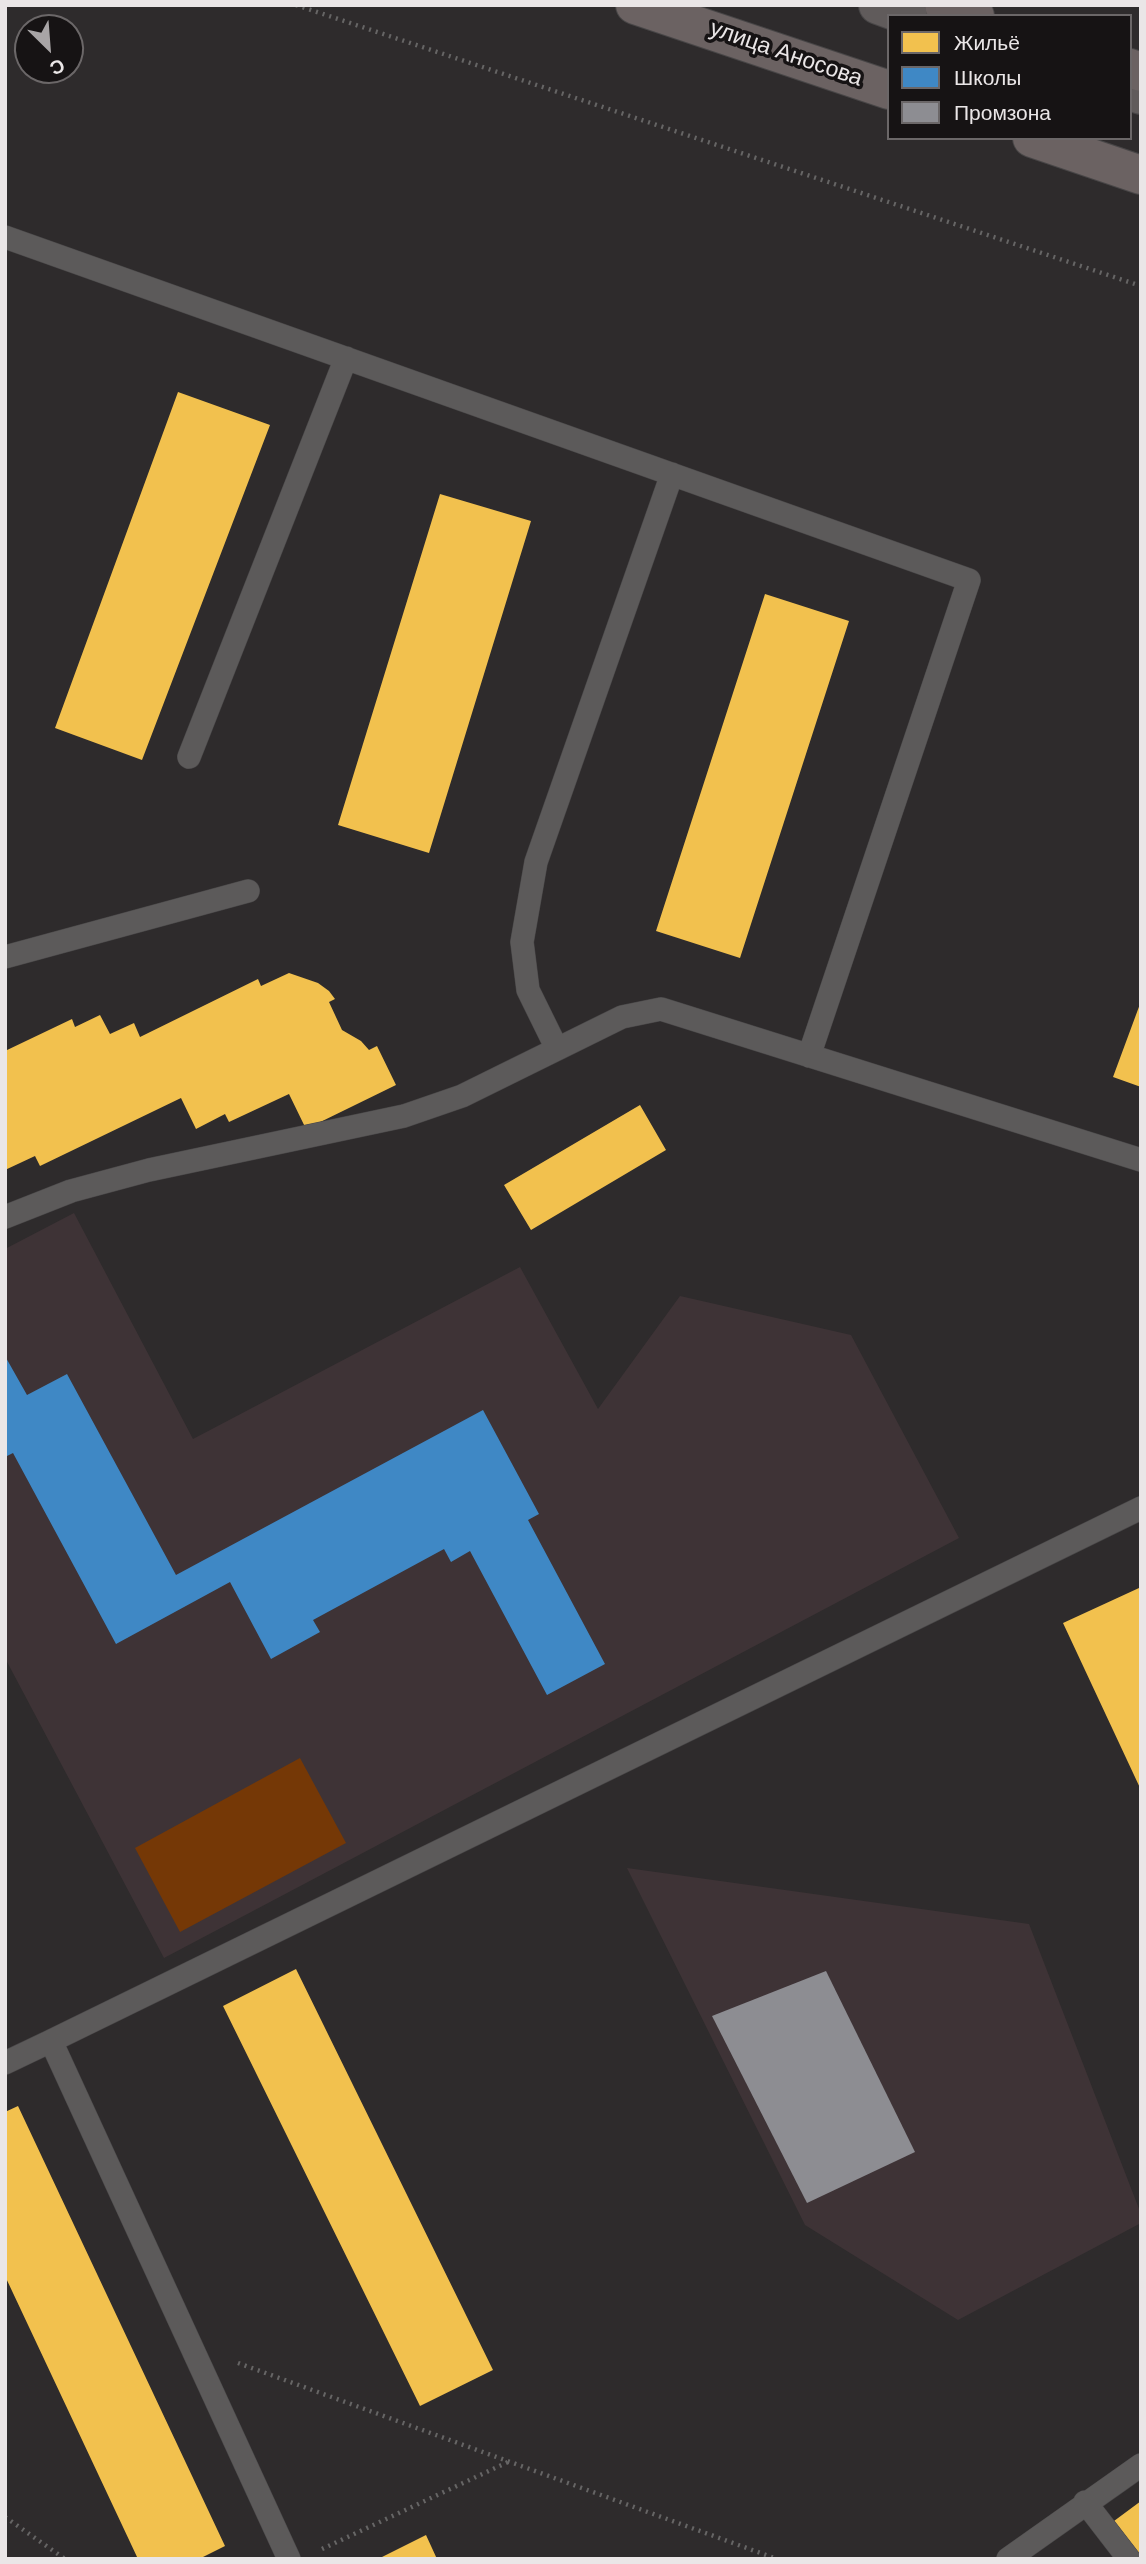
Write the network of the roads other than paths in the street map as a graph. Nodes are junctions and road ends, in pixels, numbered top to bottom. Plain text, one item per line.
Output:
1 (635, 5) edge
2 (643, 5) edge
3 (878, 5) edge
4 (944, 5) edge
5 (903, 14) edge
6 (969, 14) edge
7 (887, 89) edge
8 (887, 89) edge
9 (1038, 140) edge
10 (1141, 175) edge
11 (5, 237) edge
12 (346, 358) junction
13 (673, 474) junction
14 (189, 757) dead end
15 (248, 891) dead end
16 (5, 957) edge
17 (557, 1049) junction
18 (809, 1056) junction
19 (1141, 1160) edge
20 (5, 1217) edge
21 (1141, 1508) edge
22 (51, 2042) junction
23 (5, 2063) edge
24 (1141, 2465) edge
25 (1085, 2502) junction
26 (289, 2559) edge
27 (1009, 2559) edge
28 (1129, 2559) edge

1 - 7 main road
2 - 8 street, улица Аносова
3 - 5 street
4 - 6 main road
9 - 10 main road
11 - 12 lane
12 - 13 lane
12 - 14 lane
13 - 17 lane
13 - 18 lane
15 - 16 lane
17 - 18 lane
17 - 20 lane
18 - 19 lane
21 - 22 lane
22 - 23 lane
22 - 26 lane
24 - 25 lane
25 - 27 lane
25 - 28 lane

